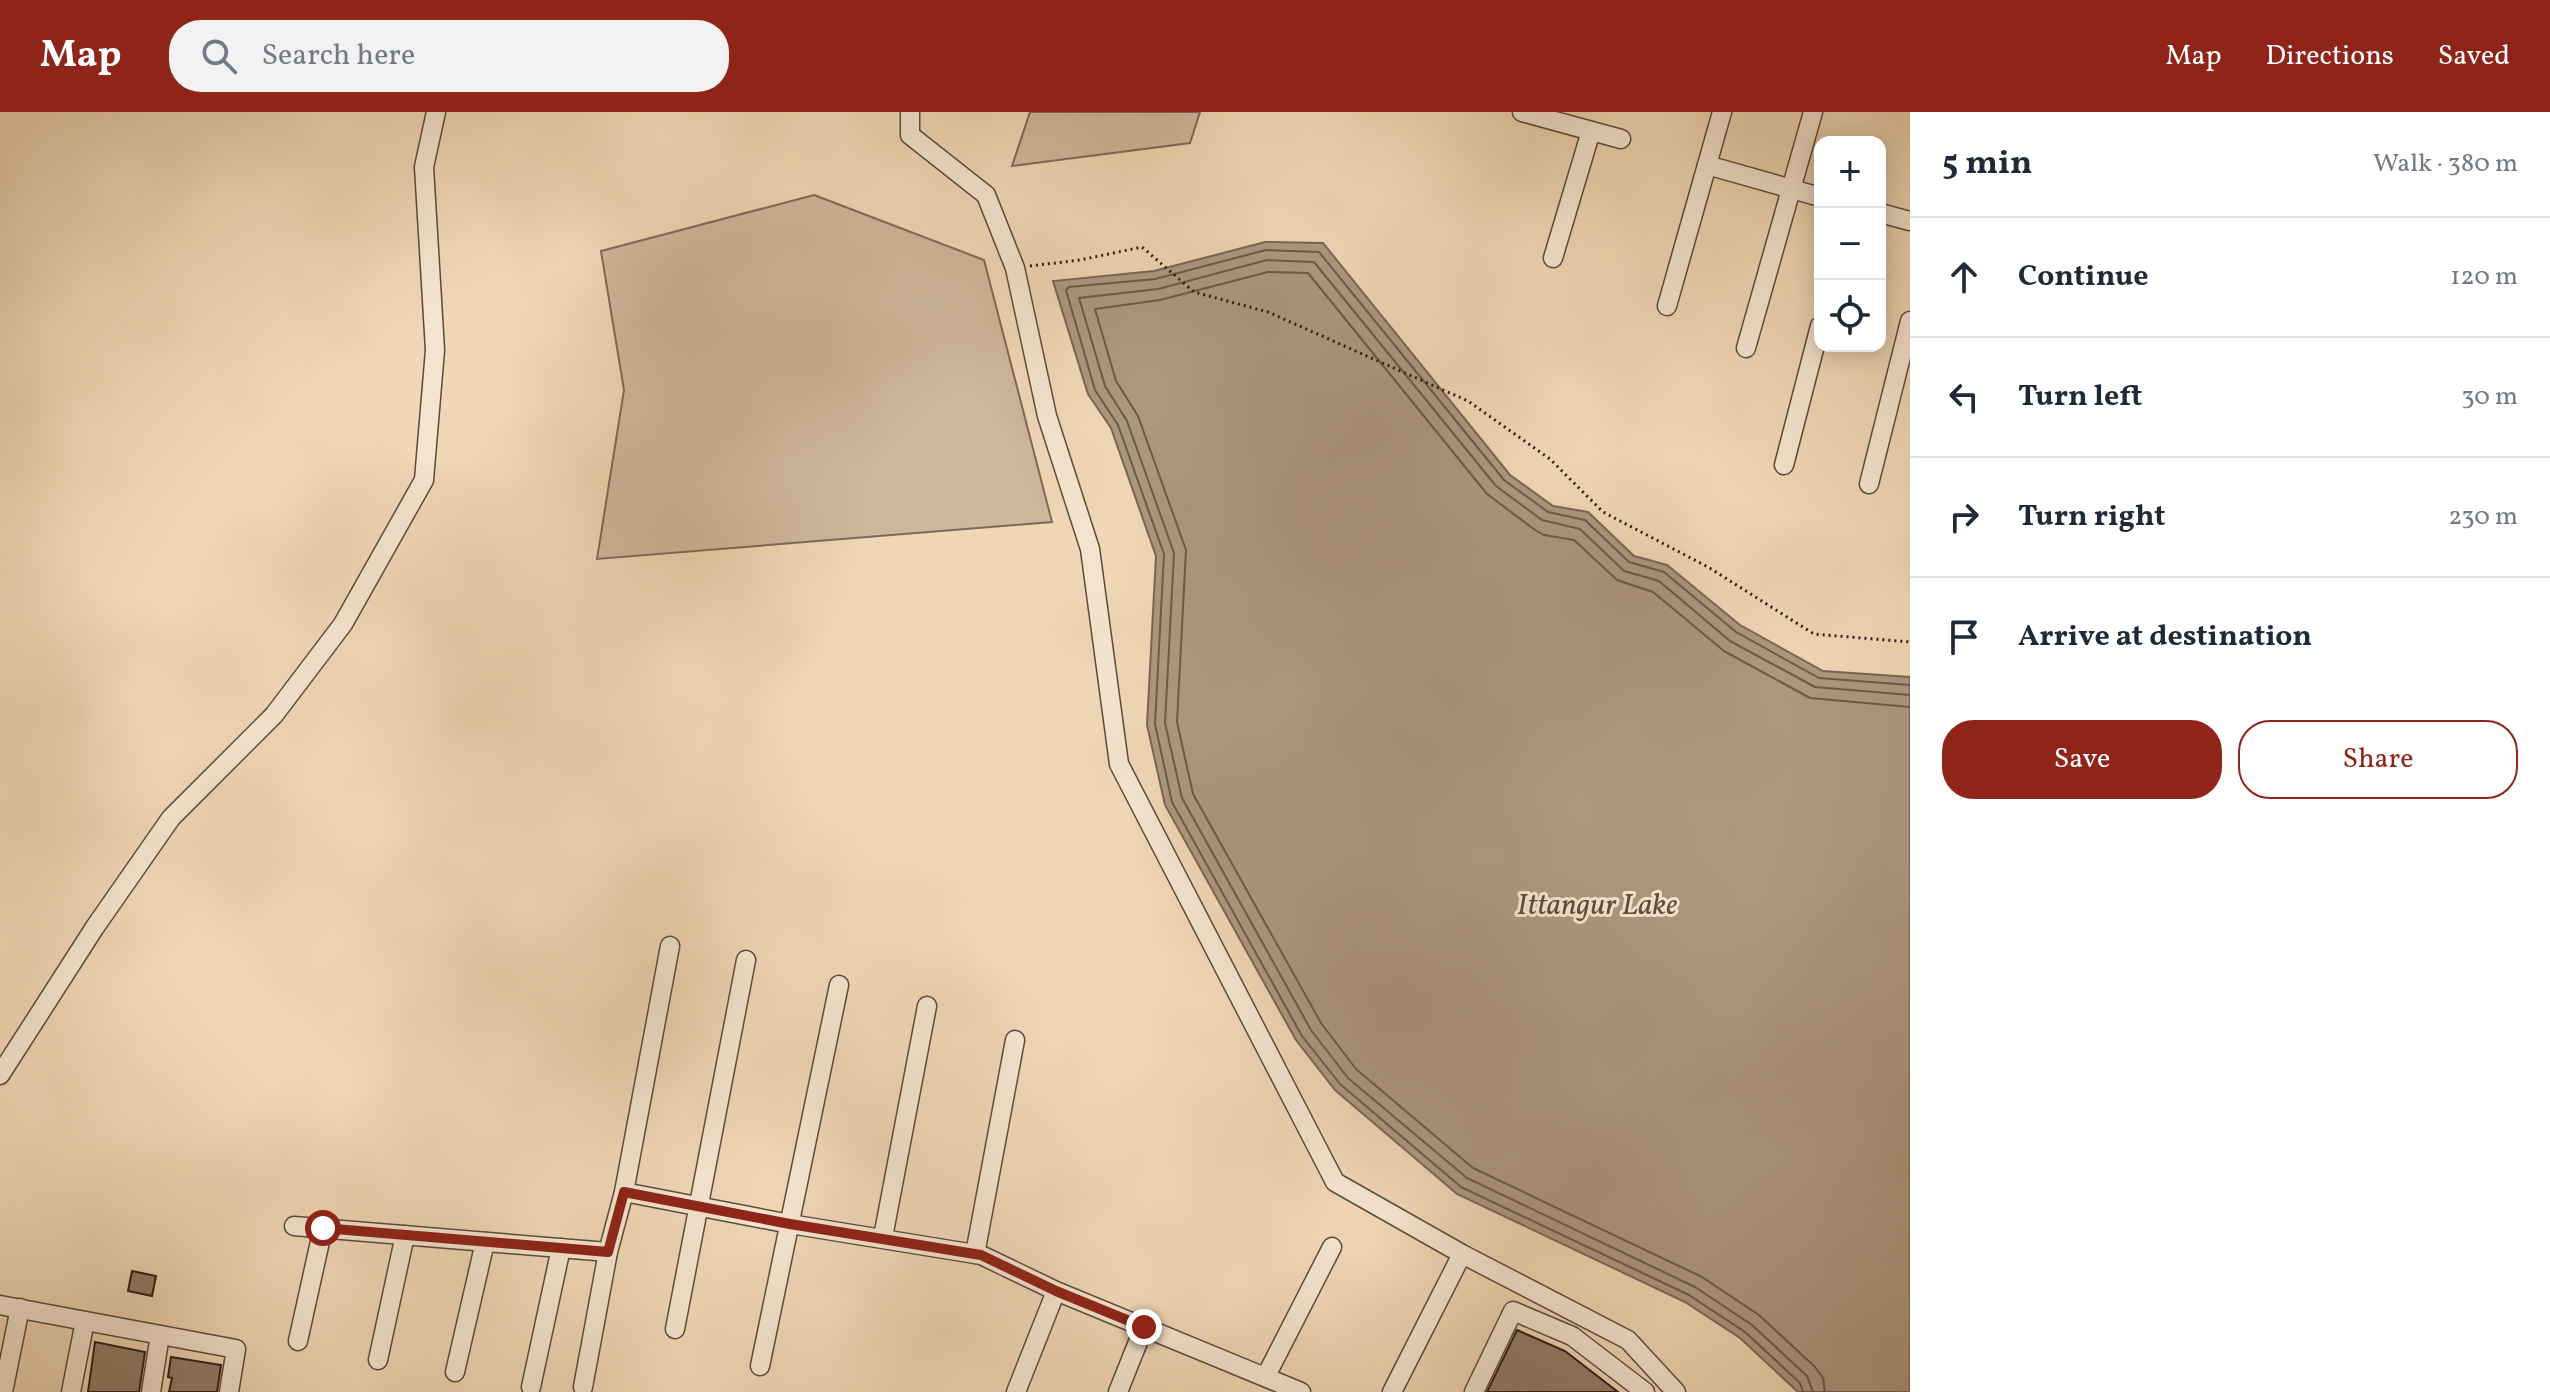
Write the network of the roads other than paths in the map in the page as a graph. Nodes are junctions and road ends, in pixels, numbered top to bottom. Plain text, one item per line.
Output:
1 (436, 112) edge
2 (910, 112) edge
3 (1722, 112) edge
4 (1813, 112) edge
5 (1530, 113) edge
6 (1591, 131) junction
7 (1621, 139) dead end
8 (1707, 165) junction
9 (1791, 188) junction
10 (1814, 195) edge
11 (1886, 215) edge
12 (1910, 221) edge
13 (1553, 258) dead end
14 (1667, 306) dead end
15 (1910, 321) edge
16 (1746, 348) dead end
17 (1814, 349) edge
18 (1784, 465) dead end
19 (1869, 484) dead end
20 (670, 946) dead end
21 (746, 960) dead end
22 (839, 985) dead end
23 (927, 1006) dead end
24 (1015, 1040) dead end
25 (0, 1075) edge
26 (624, 1192) junction
27 (698, 1208) junction
28 (790, 1224) junction
29 (294, 1226) dead end
30 (323, 1228) junction
31 (405, 1235) junction
32 (883, 1237) junction
33 (485, 1242) junction
34 (1332, 1247) dead end
35 (561, 1248) junction
36 (608, 1252) junction
37 (975, 1254) junction
38 (1462, 1254) junction
39 (1056, 1291) junction
40 (0, 1305) edge
41 (20, 1308) junction
42 (85, 1321) junction
43 (1144, 1327) junction
44 (675, 1329) dead end
45 (160, 1335) junction
46 (298, 1341) dead end
47 (378, 1360) dead end
48 (760, 1366) dead end
49 (455, 1372) dead end
50 (1266, 1376) junction
51 (531, 1387) dead end
52 (583, 1387) dead end
53 (3, 1392) edge
54 (71, 1392) edge
55 (151, 1392) edge
56 (229, 1392) edge
57 (1016, 1392) edge
58 (1118, 1392) edge
59 (1301, 1392) edge
60 (1392, 1392) edge
61 (1474, 1392) edge
62 (1645, 1392) edge
63 (1676, 1392) edge

1 - 25 street
2 - 38 street
3 - 8 street
4 - 9 street
5 - 6 street
6 - 7 street
6 - 13 street
8 - 9 street
8 - 14 street
9 - 10 street
9 - 16 street
11 - 12 street
15 - 19 street
17 - 18 street
20 - 26 street
21 - 27 street
22 - 28 street
23 - 32 street
24 - 37 street
26 - 27 street
26 - 36 street
27 - 28 street
27 - 44 street
28 - 32 street
28 - 48 street
29 - 30 street
30 - 31 street
30 - 46 street
31 - 33 street
31 - 47 street
32 - 37 street
33 - 35 street
33 - 49 street
34 - 50 street
35 - 36 street
35 - 51 street
36 - 52 street
37 - 39 street
38 - 60 street
38 - 63 street
39 - 43 street
39 - 57 street
40 - 41 street
41 - 42 street
41 - 53 street
42 - 45 street
42 - 54 street
43 - 50 street
43 - 58 street
45 - 55 street
45 - 56 street
50 - 59 street
61 - 62 street

